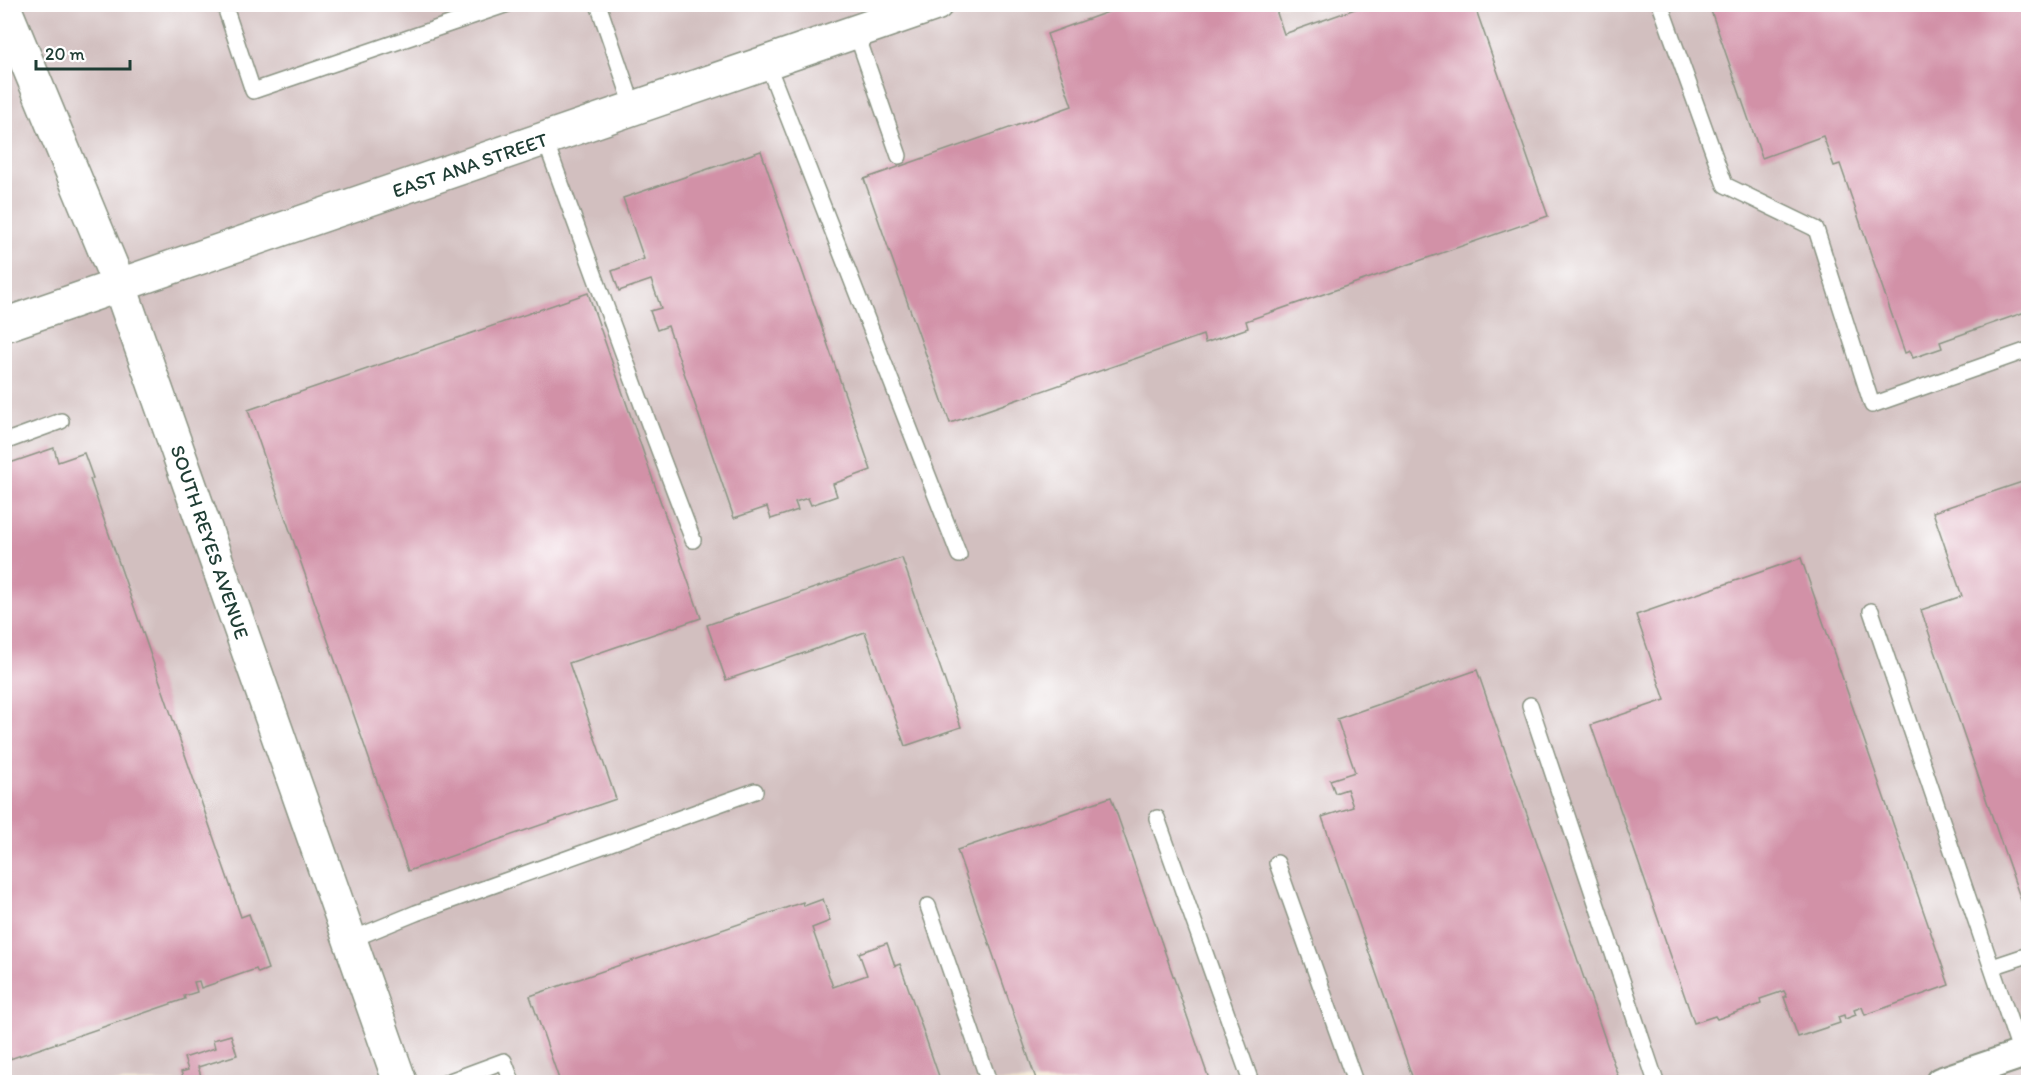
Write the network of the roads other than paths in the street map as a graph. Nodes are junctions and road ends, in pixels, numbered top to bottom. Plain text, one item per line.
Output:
1 (224, 4) edge
2 (508, 4) edge
3 (598, 4) edge
4 (936, 4) edge
5 (1660, 4) edge
6 (4, 7) edge
7 (870, 20) edge
8 (767, 63) junction
9 (634, 109) junction
10 (545, 140) junction
11 (899, 156) dead end
12 (120, 287) junction
13 (4, 325) edge
14 (2028, 350) edge
15 (61, 421) dead end
16 (4, 442) edge
17 (693, 540) dead end
18 (958, 555) dead end
19 (1872, 611) dead end
20 (1530, 705) dead end
21 (755, 791) dead end
22 (1157, 819) dead end
23 (1277, 863) dead end
24 (928, 906) dead end
25 (350, 940) junction
26 (2028, 955) edge
27 (1992, 967) junction
28 (2025, 1053) edge
29 (400, 1083) edge
30 (447, 1083) edge
31 (512, 1083) edge
32 (989, 1083) edge
33 (1251, 1083) edge
34 (1355, 1083) edge
35 (1656, 1083) edge
36 (1940, 1083) edge

1 - 2 lane
3 - 9 lane
4 - 7 street, EAST ANA STREET
5 - 14 lane
6 - 12 street, SOUTH REYES AVENUE
7 - 8 street, EAST ANA STREET
7 - 11 lane
8 - 9 street, EAST ANA STREET
8 - 18 lane
9 - 10 street, EAST ANA STREET
10 - 12 street, EAST ANA STREET
10 - 17 lane
12 - 13 street, EAST ANA STREET
12 - 25 street, SOUTH REYES AVENUE
15 - 16 lane
19 - 27 lane
20 - 35 lane
21 - 25 lane
22 - 33 lane
23 - 34 lane
24 - 32 lane
25 - 29 street, SOUTH REYES AVENUE
26 - 27 lane
27 - 28 lane
28 - 36 street
30 - 31 lane

